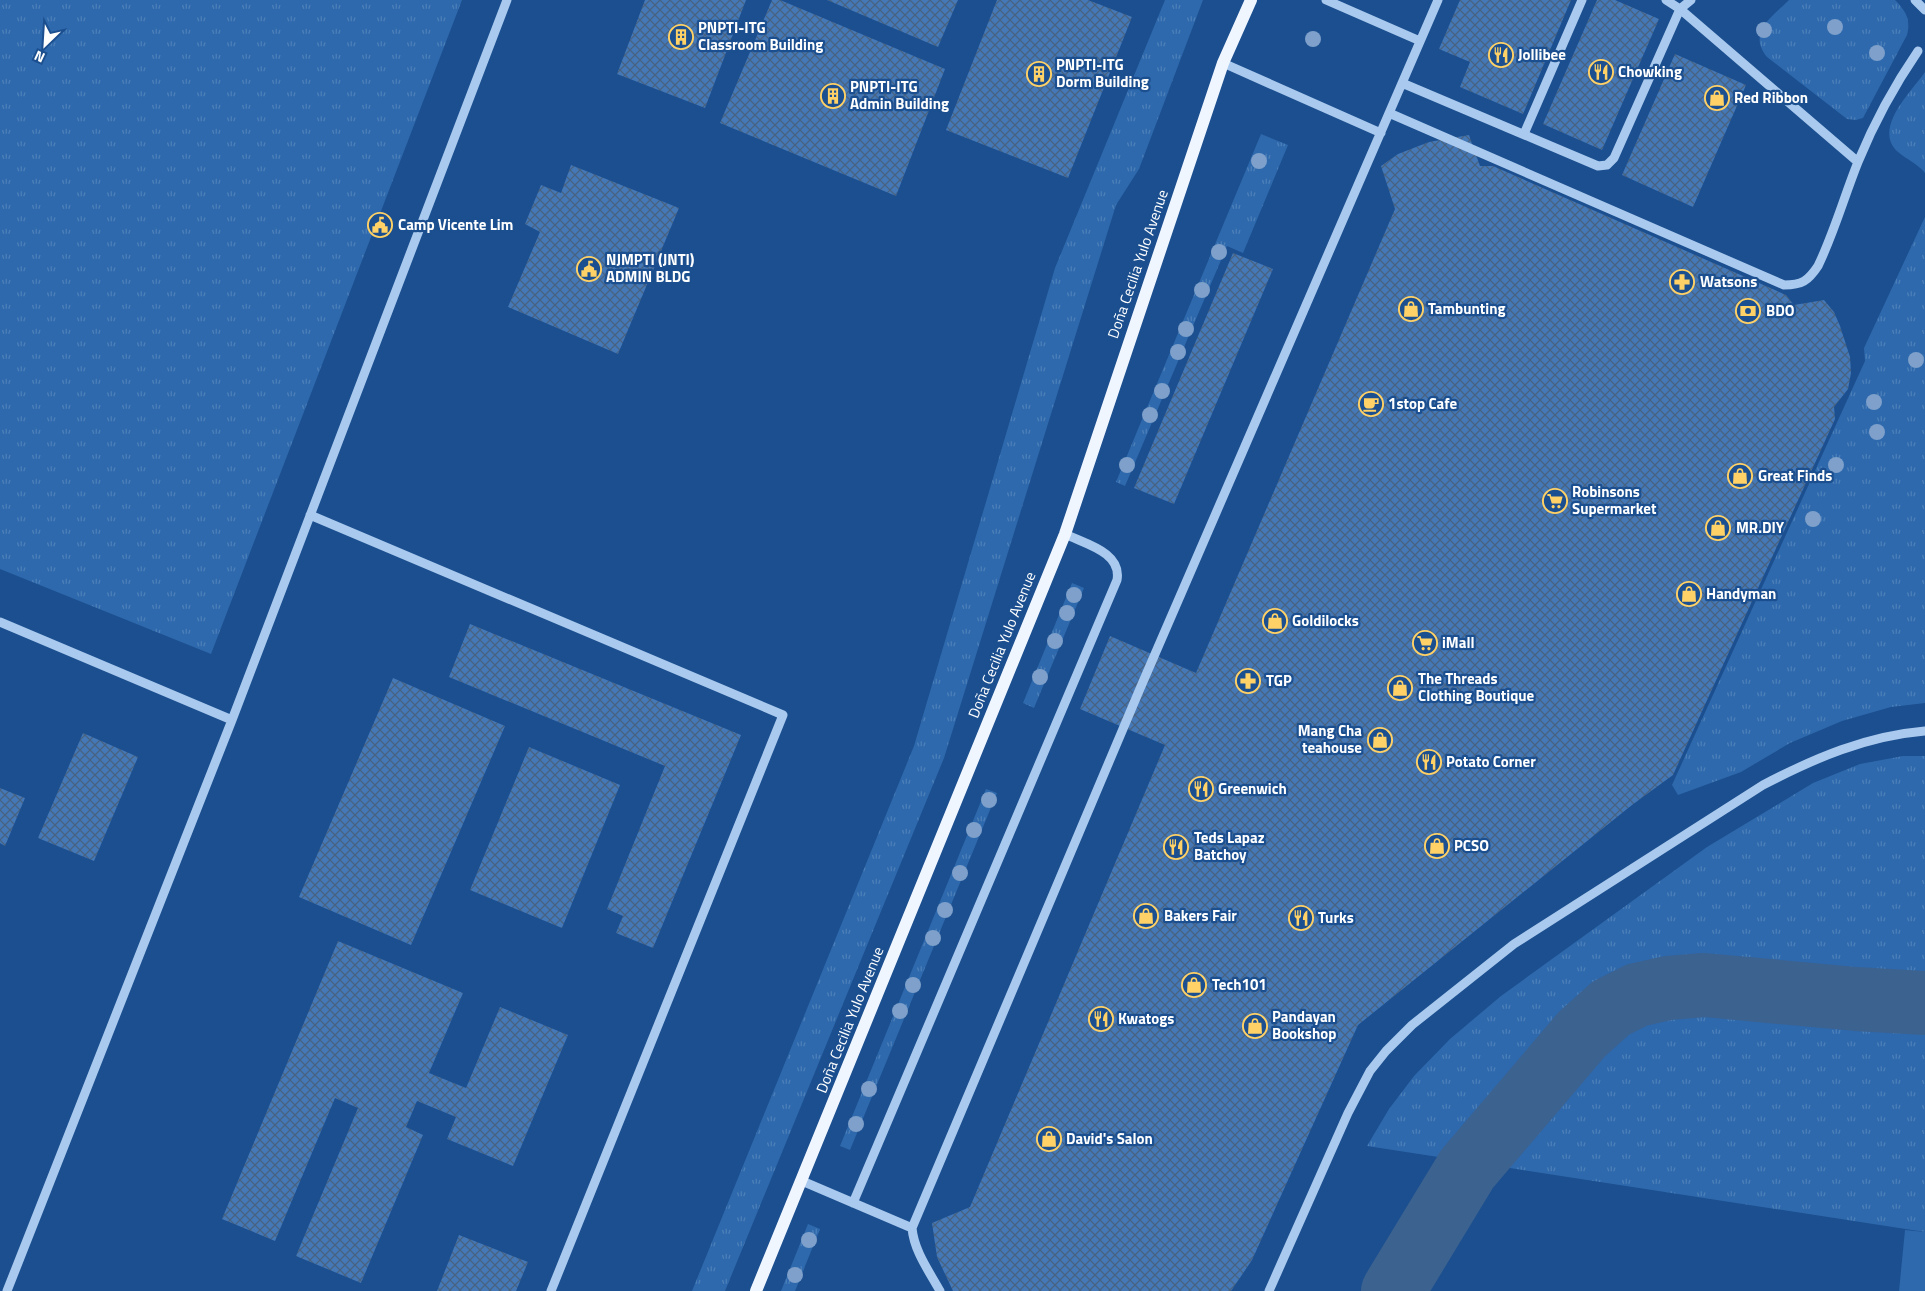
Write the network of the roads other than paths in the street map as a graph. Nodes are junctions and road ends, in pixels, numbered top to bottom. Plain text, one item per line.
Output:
1 (507, 0) edge
2 (1250, 0) edge
3 (1326, 0) edge
4 (1438, 0) edge
5 (1582, 0) edge
6 (1666, 0) edge
7 (1690, 0) edge
8 (1915, 0) edge
9 (1680, 9) junction
10 (1925, 10) edge
11 (1420, 41) junction
12 (1918, 51) dead end
13 (1223, 63) junction
14 (1402, 83) junction
15 (1389, 113) junction
16 (1381, 133) junction
17 (1524, 134) junction
18 (1858, 162) junction
19 (310, 515) junction
20 (1065, 534) junction
21 (0, 622) edge
22 (232, 720) junction
23 (1925, 731) edge
24 (802, 1181) junction
25 (853, 1203) junction
26 (912, 1228) junction
27 (7, 1291) edge
28 (551, 1291) edge
29 (756, 1291) edge
30 (940, 1291) edge
31 (1269, 1291) edge

1 - 19 street
2 - 13 main road, Doña Cecilia Yulo Avenue
3 - 11 street
4 - 11 street
5 - 17 street
6 - 9 street
7 - 9 street
8 - 10 street
9 - 17 street
9 - 18 street
11 - 14 street
12 - 18 street
13 - 16 street
13 - 20 main road, Doña Cecilia Yulo Avenue
14 - 15 street
14 - 17 street
15 - 16 street
15 - 18 street
16 - 26 street
19 - 22 street
19 - 28 street
20 - 24 main road, Doña Cecilia Yulo Avenue
20 - 25 street
21 - 22 street
22 - 27 street
23 - 31 street
24 - 25 street
24 - 29 main road, Doña Cecilia Yulo Avenue
25 - 26 street
26 - 30 street

